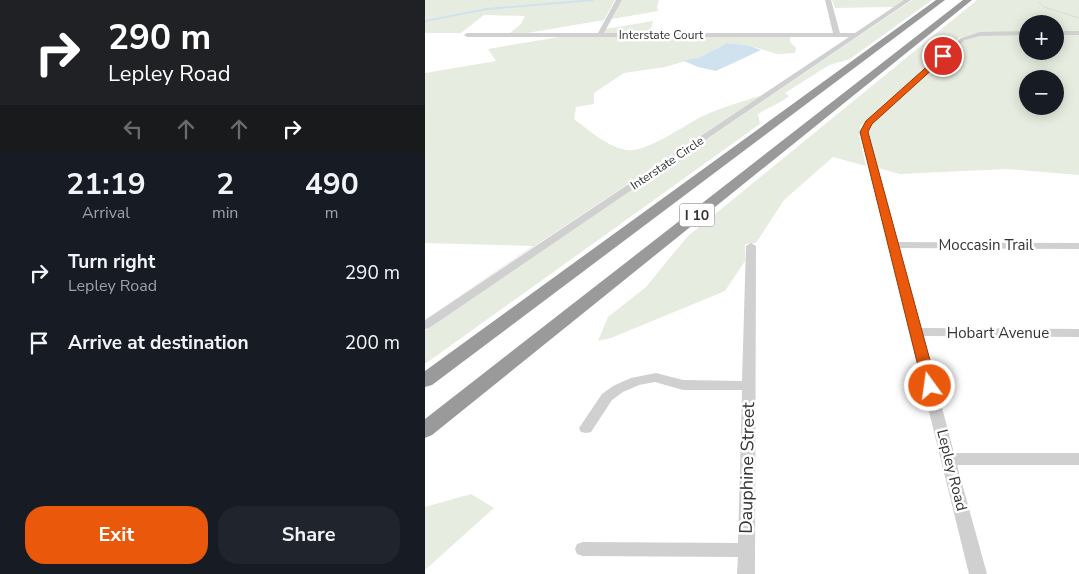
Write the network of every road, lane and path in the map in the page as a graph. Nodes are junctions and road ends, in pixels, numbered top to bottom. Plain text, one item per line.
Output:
1 (619, 0) edge
2 (828, 0) edge
3 (908, 0) edge
4 (941, 0) edge
5 (968, 0) edge
6 (1039, 2) dead end
7 (1079, 18) edge
8 (1019, 33) edge
9 (1064, 33) edge
10 (1079, 34) edge
11 (467, 35) dead end
12 (600, 35) junction
13 (837, 35) junction
14 (855, 35) junction
15 (893, 245) junction
16 (751, 246) dead end
17 (1079, 246) edge
18 (425, 325) edge
19 (916, 332) junction
20 (1079, 333) edge
21 (425, 380) edge
22 (749, 386) junction
23 (587, 428) dead end
24 (425, 430) edge
25 (949, 459) junction
26 (1079, 459) edge
27 (583, 549) dead end
28 (746, 550) junction
29 (745, 574) edge
30 (978, 574) edge

1 - 12 street
2 - 13 street
3 - 14 street, Interstate Circle
4 - 21 highway, I 10
5 - 24 highway, I 10
6 - 7 path
8 - 15 street, Lepley Road
9 - 10 street
11 - 12 street, Interstate Court
12 - 13 street, Interstate Court
13 - 14 street, Interstate Court
14 - 18 street, Interstate Circle
15 - 17 street, Moccasin Trail
15 - 19 street, Lepley Road
16 - 22 street, Dauphine Street
19 - 20 street, Hobart Avenue
19 - 25 street, Lepley Road
22 - 23 street, Dauphine Street
22 - 28 street, Dauphine Street
25 - 26 street
25 - 30 street, Lepley Road
27 - 28 street, Dauphine Street
28 - 29 street, Dauphine Street

